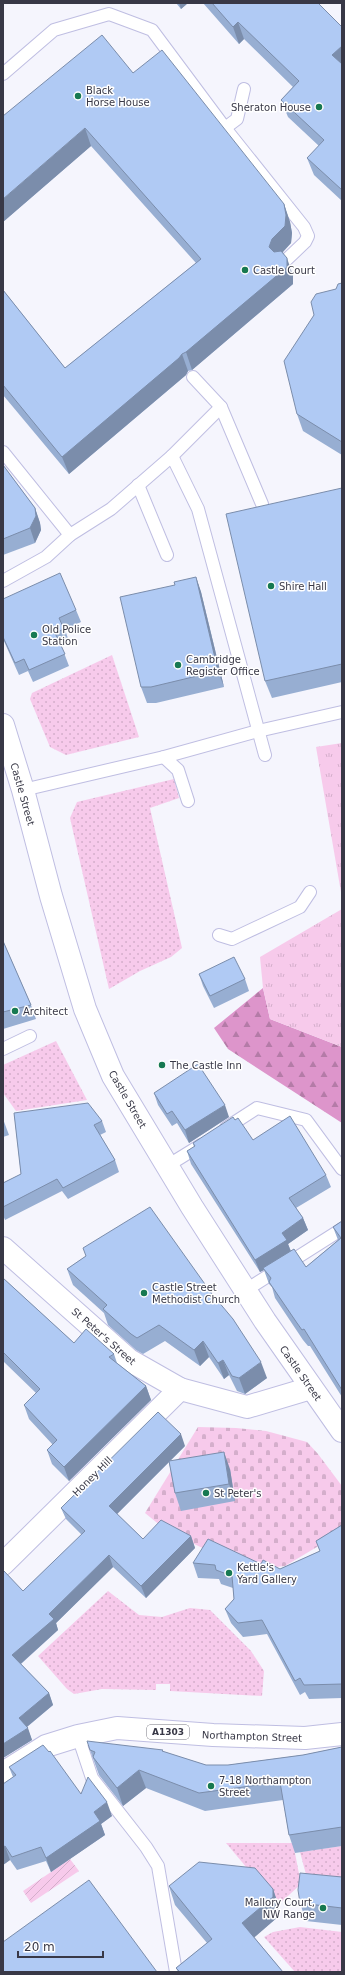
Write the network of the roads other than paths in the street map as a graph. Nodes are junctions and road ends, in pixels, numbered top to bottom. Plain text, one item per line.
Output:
1 (110, 8) edge
2 (3, 74) edge
3 (244, 89) dead end
4 (225, 128) junction
5 (283, 263) edge
6 (193, 377) dead end
7 (220, 407) junction
8 (3, 452) edge
9 (172, 456) junction
10 (138, 485) junction
11 (262, 504) edge
12 (70, 534) junction
13 (167, 555) dead end
14 (3, 581) edge
15 (342, 712) edge
16 (3, 725) edge
17 (258, 730) junction
18 (265, 755) dead end
19 (164, 757) junction
20 (23, 790) junction
21 (188, 801) dead end
22 (310, 892) dead end
23 (219, 935) dead end
24 (30, 1036) dead end
25 (3, 1049) edge
26 (167, 1166) junction
27 (342, 1169) edge
28 (342, 1229) edge
29 (3, 1248) edge
30 (246, 1290) junction
31 (311, 1388) junction
32 (180, 1389) junction
33 (342, 1431) edge
34 (3, 1564) edge
35 (342, 1734) edge
36 (78, 1736) junction
37 (3, 1773) edge
38 (176, 1972) edge

1 - 2 lane
1 - 4 lane
3 - 4 lane
4 - 5 lane
6 - 7 lane
7 - 9 lane
7 - 11 lane
8 - 12 lane
9 - 10 lane
9 - 17 lane
10 - 12 lane
10 - 13 lane
12 - 14 lane
15 - 17 lane
16 - 20 street, Castle Street
17 - 18 lane
17 - 19 lane
19 - 20 lane
19 - 21 lane
20 - 26 street, Castle Street
22 - 23 lane
24 - 25 lane
26 - 27 lane
26 - 30 street, Castle Street
28 - 30 lane
29 - 32 street, St Peter's Street
30 - 31 street, Castle Street
31 - 32 street, St Peter's Street
31 - 33 street, Castle Street
32 - 34 street, Honey Hill
35 - 36 street, Northampton Street / A1303
36 - 37 street, Northampton Street / A1303
36 - 38 lane

